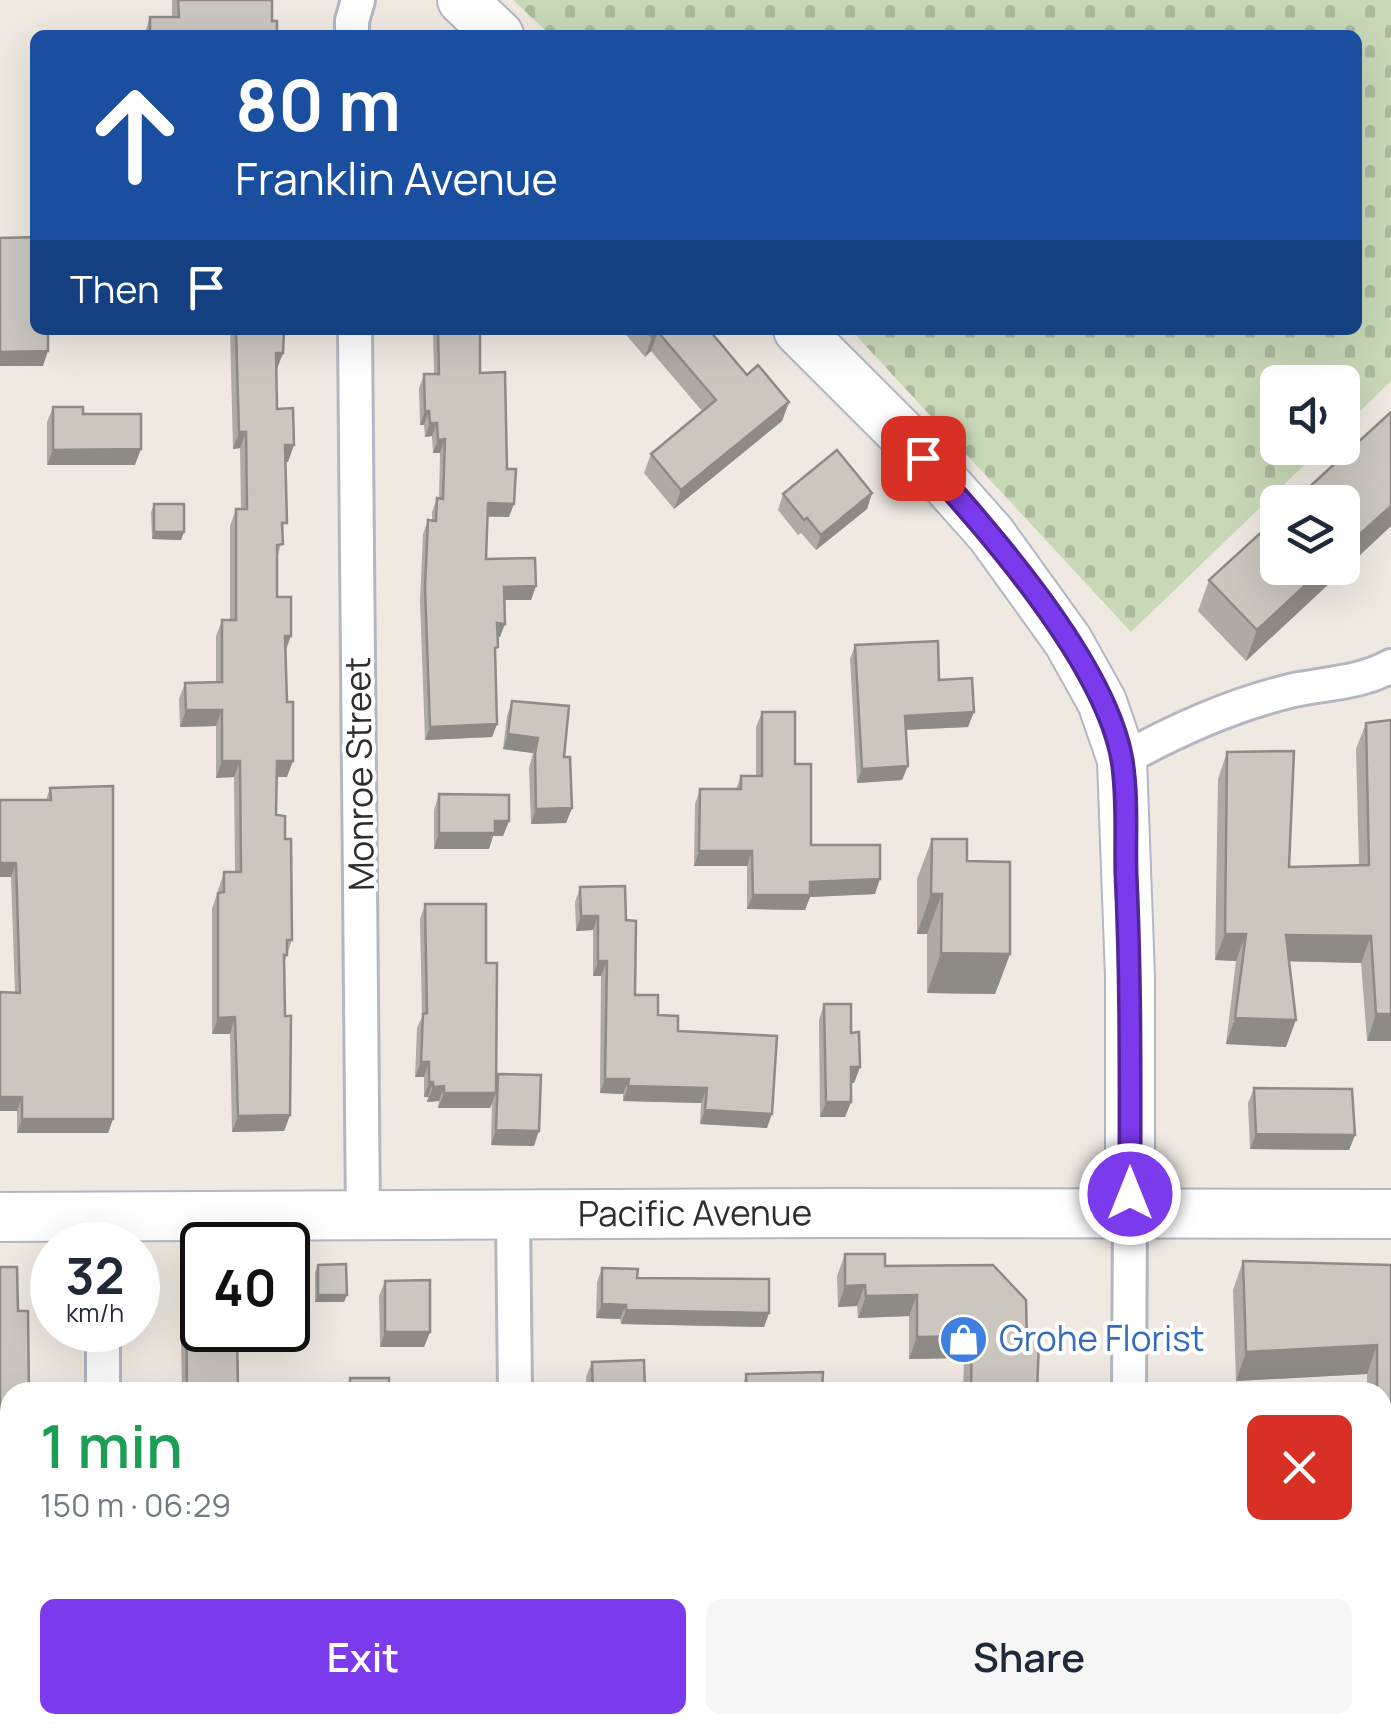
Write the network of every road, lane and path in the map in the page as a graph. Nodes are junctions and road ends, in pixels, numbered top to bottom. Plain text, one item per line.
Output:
1 (358, 0) edge
2 (462, 0) edge
3 (352, 30) edge
4 (494, 30) edge
5 (355, 335) edge
6 (803, 335) edge
7 (1391, 666) edge
8 (1122, 760) junction
9 (1130, 1214) junction
10 (1391, 1214) edge
11 (513, 1216) junction
12 (0, 1217) edge
13 (364, 1218) junction
14 (36, 1222) edge
15 (160, 1228) edge
16 (103, 1352) edge
17 (103, 1382) edge
18 (515, 1382) edge
19 (1128, 1382) edge

1 - 3 street
2 - 4 street
5 - 13 street, Monroe Street
6 - 8 street
7 - 8 street
8 - 9 street
9 - 10 street, Pacific Avenue
9 - 11 street, Pacific Avenue
9 - 19 street
11 - 13 street, Pacific Avenue
11 - 18 street
12 - 14 street, Pacific Avenue
13 - 15 street, Pacific Avenue
16 - 17 street

